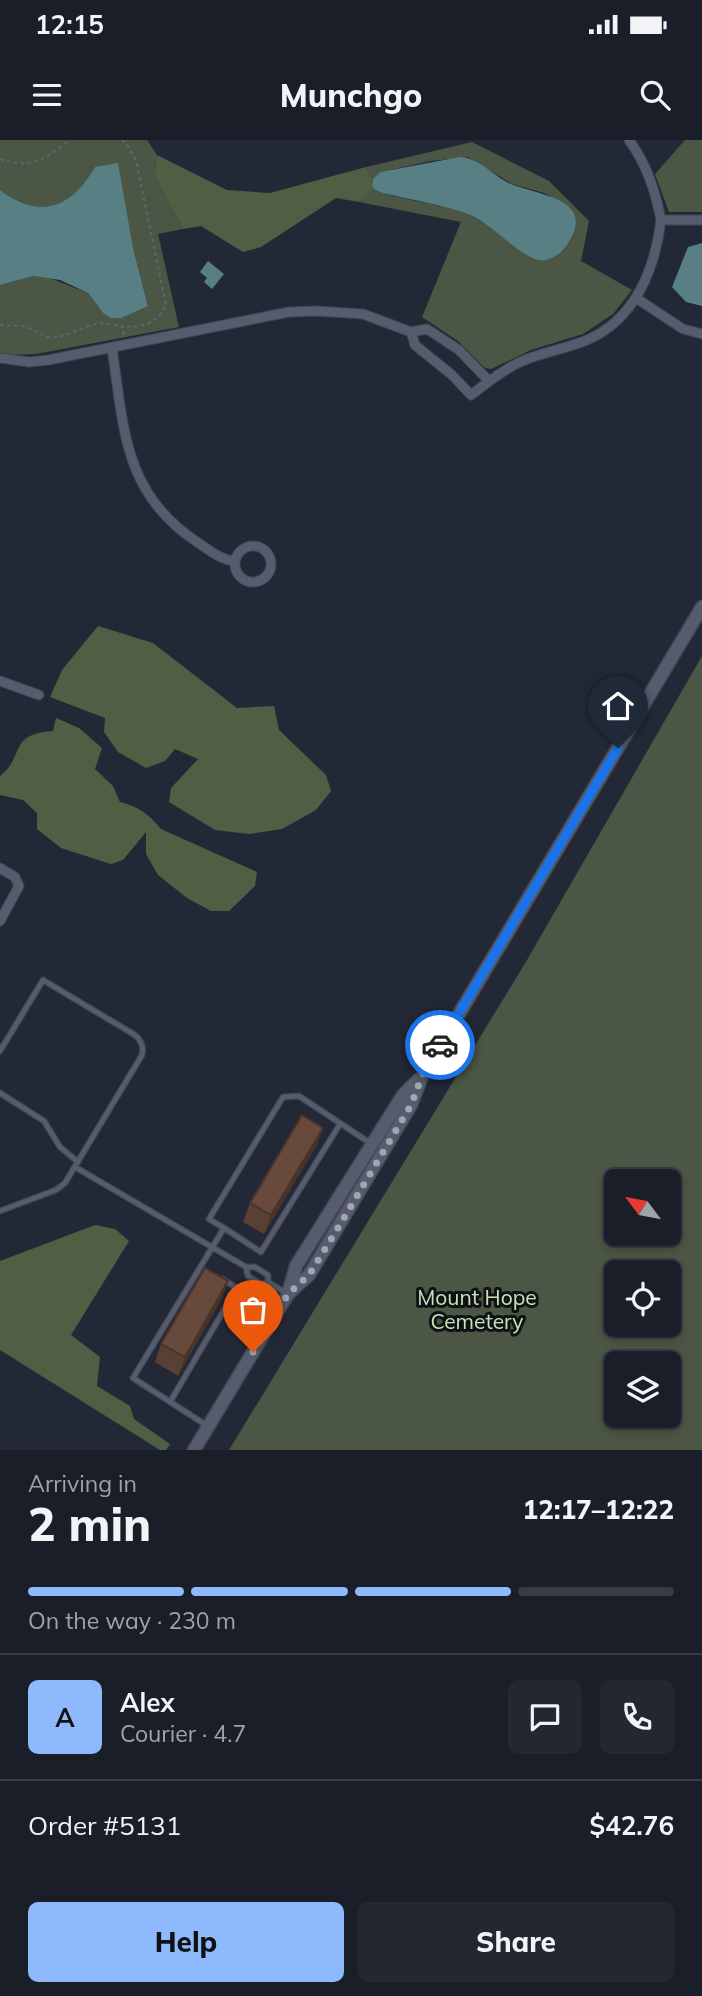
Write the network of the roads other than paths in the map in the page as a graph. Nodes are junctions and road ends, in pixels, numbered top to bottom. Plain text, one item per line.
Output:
1 (629, 140) edge
2 (660, 220) junction
3 (702, 220) edge
4 (636, 298) junction
5 (411, 332) junction
6 (702, 334) edge
7 (112, 348) junction
8 (0, 358) edge
9 (489, 381) junction
10 (235, 561) junction
11 (702, 607) edge
12 (0, 681) edge
13 (39, 695) dead end
14 (0, 868) edge
15 (0, 921) edge
16 (0, 1051) edge
17 (422, 1076) junction
18 (0, 1093) edge
19 (340, 1124) junction
20 (371, 1144) junction
21 (76, 1164) junction
22 (0, 1211) edge
23 (224, 1228) junction
24 (212, 1248) junction
25 (200, 1266) junction
26 (246, 1267) junction
27 (210, 1272) edge
28 (219, 1277) edge
29 (268, 1282) junction
30 (288, 1294) junction
31 (170, 1402) junction
32 (208, 1426) junction
33 (194, 1450) edge

1 - 2 street
2 - 3 street
2 - 4 street
4 - 6 street
4 - 9 street
5 - 7 street
5 - 9 street
5 - 9 street
7 - 8 street
7 - 10 street
10 - 10 street
11 - 17 main road
12 - 13 street
14 - 15 street
16 - 21 lane
17 - 20 main road
17 - 30 main road
18 - 21 lane
19 - 20 lane
19 - 23 lane
19 - 23 lane
20 - 30 main road
21 - 22 lane
21 - 24 lane
23 - 24 lane
24 - 25 lane
24 - 26 lane
25 - 27 lane
25 - 31 lane
26 - 29 lane
26 - 29 lane
28 - 31 lane
29 - 30 lane
30 - 32 main road
31 - 32 lane
32 - 33 main road

